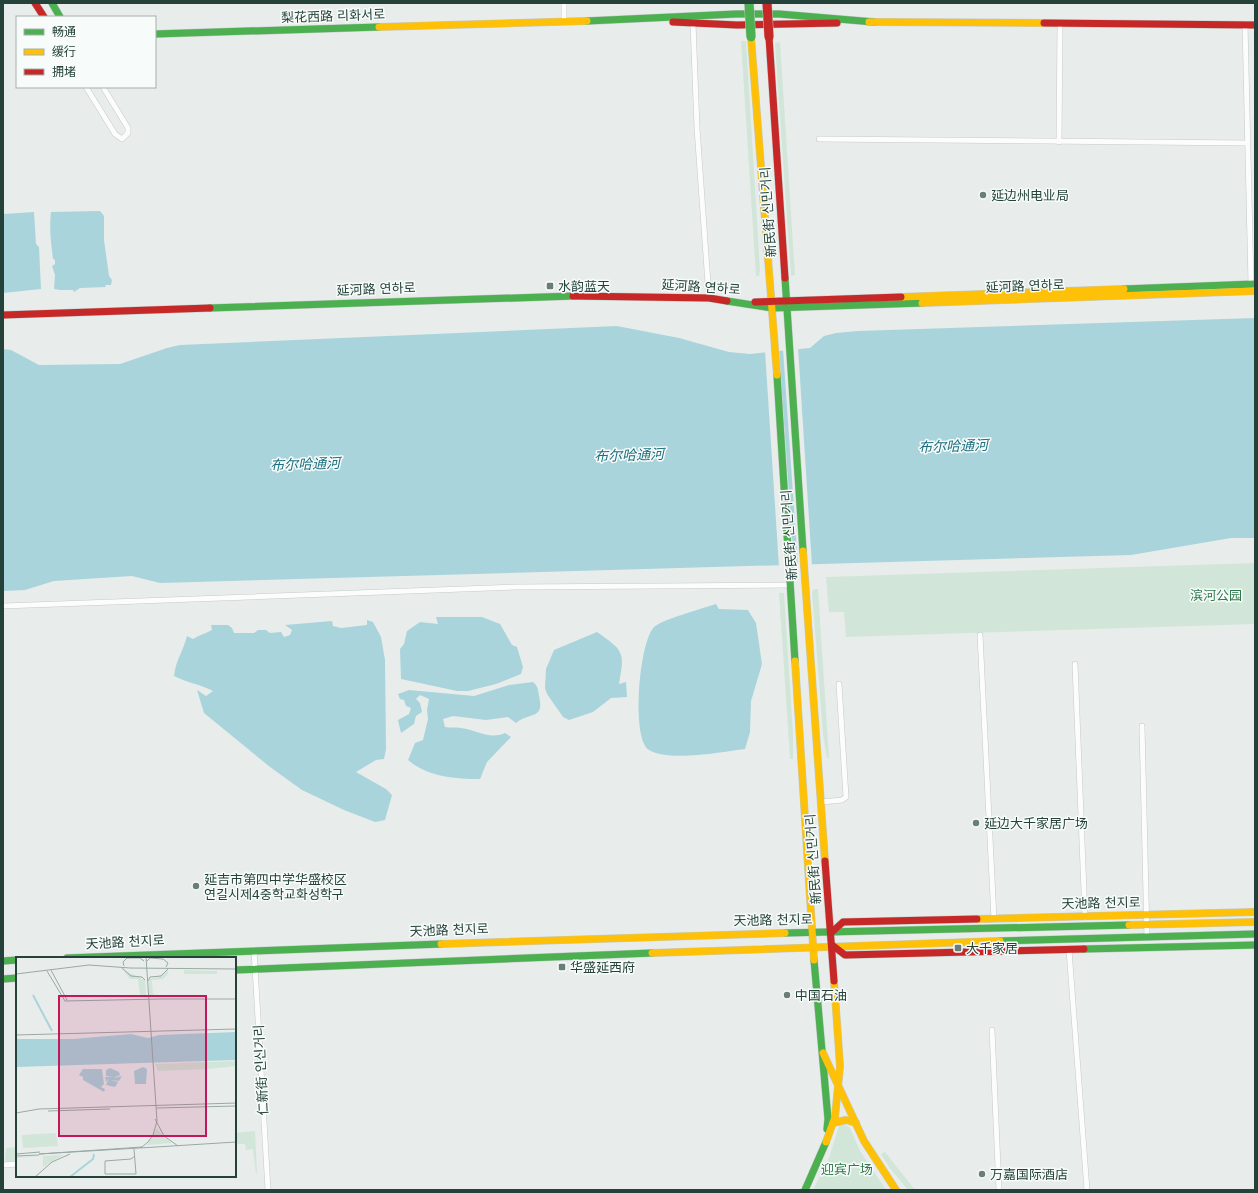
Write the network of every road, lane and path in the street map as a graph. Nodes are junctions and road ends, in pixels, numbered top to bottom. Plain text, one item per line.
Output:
1 (36, 3) edge
2 (52, 3) edge
3 (564, 3) edge
4 (749, 3) edge
5 (767, 3) edge
6 (43, 16) edge
7 (59, 16) edge
8 (632, 20) junction
9 (564, 22) junction
10 (874, 22) junction
11 (693, 23) junction
12 (1060, 23) junction
13 (1245, 24) junction
14 (1255, 25) edge
15 (156, 34) edge
16 (87, 88) edge
17 (104, 88) edge
18 (819, 139) dead end
19 (1059, 142) junction
20 (1248, 143) junction
21 (1254, 287) edge
22 (709, 298) junction
23 (787, 303) junction
24 (772, 304) junction
25 (3, 315) edge
26 (790, 587) junction
27 (806, 588) junction
28 (3, 606) edge
29 (980, 635) dead end
30 (1075, 664) dead end
31 (839, 684) dead end
32 (1142, 726) dead end
33 (822, 802) junction
34 (1255, 912) edge
35 (1146, 915) junction
36 (1085, 916) junction
37 (994, 919) junction
38 (1255, 922) edge
39 (1146, 925) junction
40 (832, 932) junction
41 (812, 933) junction
42 (1255, 934) edge
43 (1147, 937) junction
44 (832, 945) junction
45 (1255, 945) edge
46 (813, 946) junction
47 (254, 950) junction
48 (1069, 950) junction
49 (90, 957) edge
50 (16, 960) edge
51 (3, 961) edge
52 (255, 969) junction
53 (236, 970) edge
54 (16, 978) edge
55 (3, 979) edge
56 (992, 1030) dead end
57 (822, 1052) junction
58 (840, 1066) junction
59 (839, 1085) junction
60 (849, 1108) junction
61 (833, 1123) junction
62 (856, 1123) junction
63 (825, 1145) junction
64 (16, 1164) edge
65 (3, 1165) edge
66 (268, 1190) edge
67 (805, 1190) edge
68 (896, 1190) edge
69 (999, 1190) edge
70 (1087, 1190) edge

1 - 6 main road
2 - 7 main road
3 - 9 street
4 - 24 main road, 新民街 신민거리, bridge
5 - 23 main road, 新民街 신민거리, bridge
8 - 9 main road, 梨花西路 리화서로
8 - 10 main road, 梨花西路 리화서로
8 - 11 main road, 梨花西路 리화서로
9 - 15 main road, 梨花西路 리화서로
10 - 11 main road, 梨花西路 리화서로
10 - 12 main road, 梨花西路 리화서로
11 - 22 street
12 - 13 main road, 梨花西路 리화서로
12 - 19 street
13 - 14 main road, 梨花西路 리화서로
13 - 20 street
16 - 17 street
18 - 19 street
19 - 20 street
20 - 21 street
21 - 23 main road, 延河路 연하로
22 - 24 main road, 延河路 연하로
22 - 25 main road, 延河路 연하로
23 - 24 main road, 延河路 연하로
23 - 27 main road, 新民街 신민거리
24 - 26 main road, 新民街 신민거리
26 - 27 main road
26 - 28 street
26 - 41 main road, 新民街 신민거리
27 - 33 main road, 新民街 신민거리
29 - 37 street
30 - 36 street
31 - 33 street
32 - 35 street
33 - 40 main road, 新民街 신민거리
34 - 35 main road, 天池路 천지로
35 - 36 main road, 天池路 천지로
35 - 39 street
36 - 37 main road, 天池路 천지로
37 - 40 main road, 天池路 천지로
38 - 39 main road, 天池路 천지로
39 - 40 main road, 天池路 천지로
39 - 43 street
40 - 41 main road, 天池路 천지로
40 - 44 main road, 新民街 신민거리
41 - 46 main road, 新民街 신민거리
41 - 47 main road, 天池路 천지로
42 - 43 main road, 天池路 천지로
43 - 44 main road, 天池路 천지로
44 - 46 main road, 天池路 천지로
44 - 48 main road
44 - 58 main road, 新民街 신민거리
45 - 48 main road
46 - 52 main road, 天池路 천지로
46 - 57 main road, 新民街 신민거리
47 - 49 main road, 天池路 천지로
47 - 52 street, 仁新街 인신거리
48 - 70 street
50 - 51 main road
52 - 53 main road, 天池路 천지로
52 - 66 street, 仁新街 인신거리
54 - 55 main road
56 - 69 street
57 - 59 main road, 新民街 신민거리
57 - 63 main road, 新民街 신민거리
58 - 59 main road, 新民街 신민거리
58 - 60 main road, 新民街 신민거리
59 - 60 main road, 新民街 신민거리
59 - 61 main road, 新民街 신민거리
60 - 62 main road, 新民街 신민거리
61 - 62 main road
61 - 63 main road, 新民街 신민거리
62 - 68 main road, 新民街 신민거리
63 - 67 main road, 新民街 신민거리
64 - 65 street

